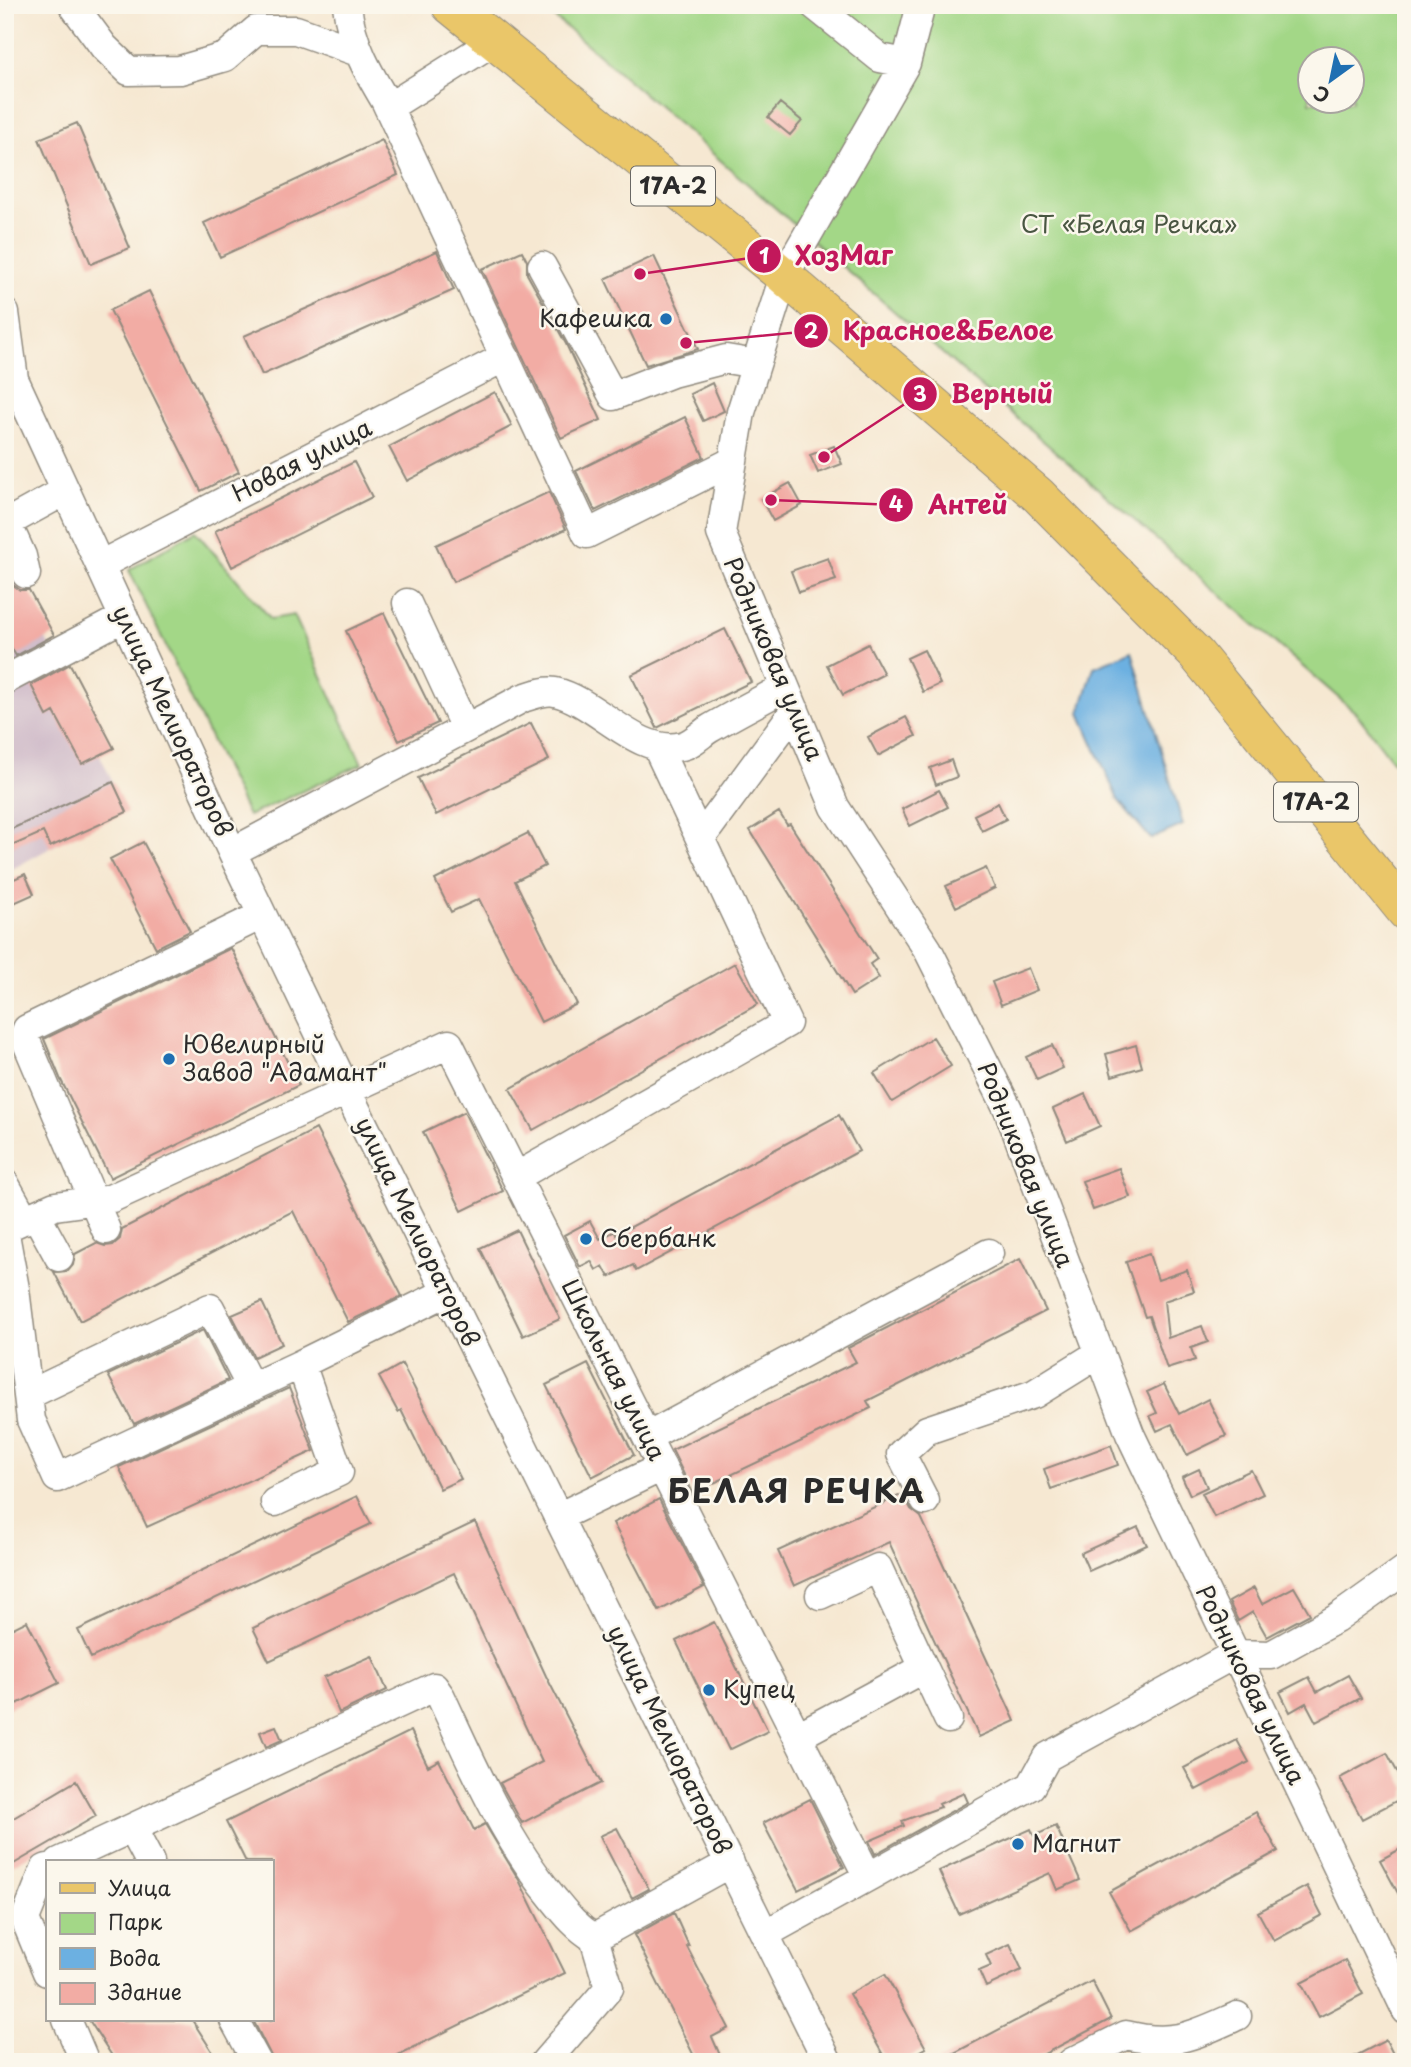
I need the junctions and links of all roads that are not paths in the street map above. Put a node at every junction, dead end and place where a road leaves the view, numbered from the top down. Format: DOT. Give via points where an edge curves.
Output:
graph roads {
  1 [pos="73,5"];
  2 [pos="347,5"];
  3 [pos="450,5"];
  4 [pos="814,5"];
  5 [pos="921,5"];
  6 [pos="494,41"];
  7 [pos="358,52"];
  8 [pos="906,63"];
  9 [pos="386,101"];
  10 [pos="542,266"];
  11 [pos="784,276"];
  12 [pos="5,313"];
  13 [pos="505,357"];
  14 [pos="757,363"];
  15 [pos="733,461"];
  16 [pos="65,491"];
  17 [pos="100,565"];
  18 [pos="26,575"];
  19 [pos="407,603"];
  20 [pos="124,617"];
  21 [pos="5,680"];
  22 [pos="790,699"];
  23 [pos="466,728"];
  24 [pos="657,747"];
  25 [pos="701,838"];
  26 [pos="232,852"];
  27 [pos="1406,912"];
  28 [pos="262,915"];
  29 [pos="346,1089"];
  30 [pos="516,1177"];
  31 [pos="5,1184"];
  32 [pos="92,1201"];
  33 [pos="18,1224"];
  34 [pos="106,1230"];
  35 [pos="989,1253"];
  36 [pos="59,1257"];
  37 [pos="447,1292"];
  38 [pos="1100,1353"];
  39 [pos="301,1364"];
  40 [pos="251,1387"];
  41 [pos="28,1395"];
  42 [pos="647,1437"];
  43 [pos="662,1467"];
  44 [pos="925,1501"];
  45 [pos="275,1502"];
  46 [pos="558,1517"];
  47 [pos="1406,1569"];
  48 [pos="820,1595"];
  49 [pos="1235,1654"];
  50 [pos="924,1668"];
  51 [pos="948,1719"];
  52 [pos="798,1736"];
  53 [pos="132,1828"];
  54 [pos="63,1860"];
  55 [pos="149,1860"];
  56 [pos="730,1863"];
  57 [pos="46,1868"];
  58 [pos="869,1877"];
  59 [pos="765,1934"];
  60 [pos="594,1938"];
  61 [pos="46,1970"];
  62 [pos="1406,2010"];
  63 [pos="1237,2016"];
  64 [pos="68,2022"];
  65 [pos="234,2022"];
  66 [pos="85,2062"];
  67 [pos="257,2062"];
  68 [pos="545,2062"];
  69 [pos="828,2062"];
  70 [pos="1072,2062"];
  1 -- 7 [label="street" via="128,71 180,69 225,57 256,30 296,30"];
  2 -- 7 [label="street"];
  3 -- 6 [label="main road, 17А-2"];
  4 -- 8 [label="street" via="880,58"];
  5 -- 8 [label="street, Родниковая улица"];
  6 -- 9 [label="street"];
  6 -- 11 [label="main road, 17А-2"];
  7 -- 9 [label="street"];
  8 -- 11 [label="street, Родниковая улица"];
  9 -- 13 [label="street"];
  10 -- 14 [label="street" via="613,396 726,359"];
  11 -- 14 [label="street, Родниковая улица"];
  11 -- 27 [label="main road, 17А-2" via="1038,495 1196,654"];
  12 -- 16 [label="street, улица Мелиораторов" via="14,379"];
  13 -- 15 [label="street" via="587,534"];
  13 -- 17 [label="street, Новая улица"];
  14 -- 15 [label="street, Родниковая улица" via="741,412"];
  15 -- 22 [label="street, Родниковая улица" via="721,533"];
  16 -- 17 [label="street, улица Мелиораторов"];
  16 -- 18 [label="street" via="7,523"];
  17 -- 20 [label="street, улица Мелиораторов"];
  19 -- 23 [label="street"];
  20 -- 21 [label="street"];
  20 -- 26 [label="street, улица Мелиораторов"];
  22 -- 24 [label="street" via="709,729 684,746"];
  22 -- 25 [label="street"];
  22 -- 38 [label="street, Родниковая улица" via="835,807 928,950 1008,1109"];
  23 -- 24 [label="street" via="523,698 555,692"];
  23 -- 26 [label="street"];
  24 -- 25 [label="street"];
  25 -- 30 [label="street" via="787,1023"];
  26 -- 28 [label="street, улица Мелиораторов"];
  28 -- 29 [label="street, улица Мелиораторов"];
  28 -- 32 [label="street" via="27,1029 24,1036"];
  29 -- 30 [label="street, Школьная улица" via="449,1044"];
  29 -- 32 [label="street" via="113,1198"];
  29 -- 37 [label="street, улица Мелиораторов"];
  30 -- 42 [label="street, Школьная улица"];
  31 -- 33 [label="street"];
  32 -- 33 [label="street" via="55,1206"];
  32 -- 34 [label="street"];
  33 -- 36 [label="street"];
  33 -- 41 [label="street" via="15,1289"];
  35 -- 42 [label="street"];
  37 -- 39 [label="street"];
  37 -- 46 [label="street, улица Мелиораторов"];
  38 -- 44 [label="street" via="1034,1394 927,1430 901,1454"];
  38 -- 49 [label="street, Родниковая улица" via="1130,1434"];
  39 -- 40 [label="street"];
  39 -- 45 [label="street" via="338,1472"];
  40 -- 41 [label="street" via="210,1308"];
  40 -- 41 [label="street" via="57,1478 30,1420"];
  42 -- 43 [label="street, Школьная улица"];
  43 -- 46 [label="street"];
  43 -- 52 [label="street, Школьная улица"];
  46 -- 56 [label="street, улица Мелиораторов"];
  47 -- 49 [label="street" via="1336,1619 1271,1655"];
  48 -- 50 [label="street" via="878,1568"];
  49 -- 58 [label="street" via="1047,1757 1031,1786"];
  49 -- 62 [label="street, Родниковая улица"];
  50 -- 51 [label="street"];
  50 -- 52 [label="street"];
  52 -- 58 [label="street, Школьная улица"];
  53 -- 54 [label="street"];
  53 -- 55 [label="street"];
  53 -- 60 [label="street" via="434,1687 531,1871 578,1928"];
  56 -- 59 [label="street, улица Мелиораторов"];
  56 -- 60 [label="street"];
  57 -- 61 [label="street" via="25,1919"];
  58 -- 59 [label="street"];
  59 -- 69 [label="street, улица Мелиораторов"];
  60 -- 68 [label="street" via="609,1988"];
  63 -- 70 [label="street" via="1175,2040 1126,2035"];
  64 -- 66 [label="street"];
  65 -- 67 [label="street"];
}
